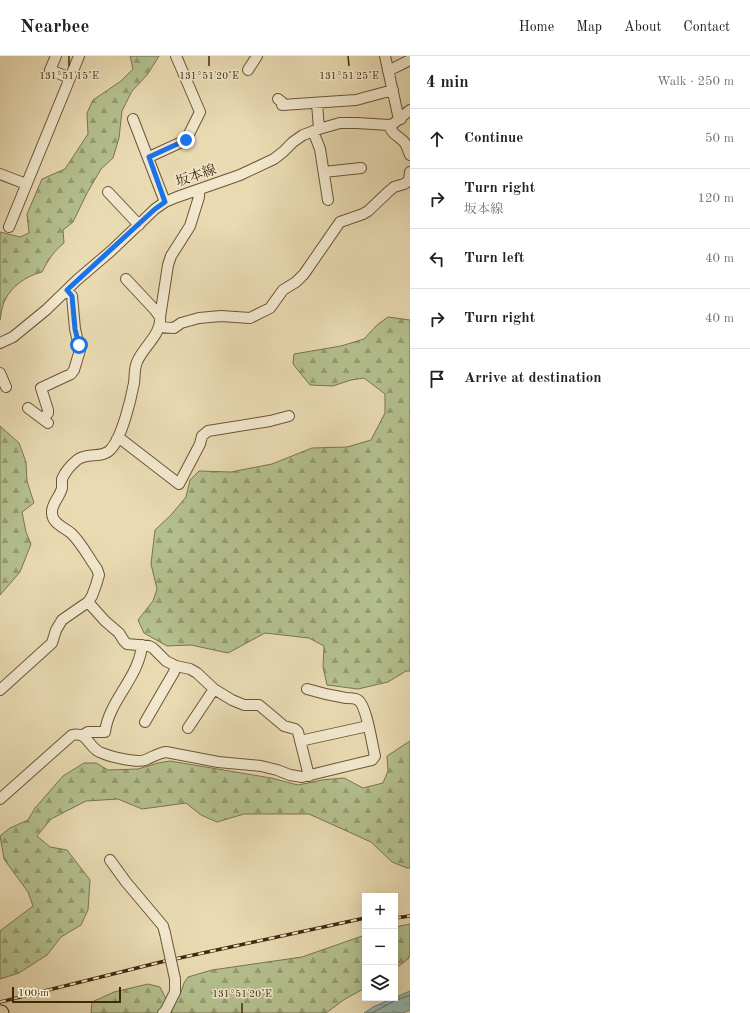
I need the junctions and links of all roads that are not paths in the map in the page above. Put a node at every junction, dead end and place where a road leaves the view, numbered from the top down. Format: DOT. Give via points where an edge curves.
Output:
graph roads {
  1 [pos="56,56"];
  2 [pos="79,56"];
  3 [pos="176,56"];
  4 [pos="257,56"];
  5 [pos="386,56"];
  6 [pos="410,60"];
  7 [pos="248,70"];
  8 [pos="388,71"];
  9 [pos="70,78"];
  10 [pos="393,90"];
  11 [pos="278,99"];
  12 [pos="317,103"];
  13 [pos="410,110"];
  14 [pos="133,119"];
  15 [pos="400,119"];
  16 [pos="389,125"];
  17 [pos="316,130"];
  18 [pos="410,155"];
  19 [pos="149,157"];
  20 [pos="361,168"];
  21 [pos="324,172"];
  22 [pos="410,172"];
  23 [pos="0,174"];
  24 [pos="26,184"];
  25 [pos="199,190"];
  26 [pos="108,192"];
  27 [pos="328,200"];
  28 [pos="165,202"];
  29 [pos="139,225"];
  30 [pos="9,227"];
  31 [pos="126,279"];
  32 [pos="67,290"];
  33 [pos="160,322"];
  34 [pos="0,343"];
  35 [pos="0,373"];
  36 [pos="6,387"];
  37 [pos="28,408"];
  38 [pos="289,416"];
  39 [pos="117,438"];
  40 [pos="88,602"];
  41 [pos="142,645"];
  42 [pos="176,666"];
  43 [pos="214,689"];
  44 [pos="307,689"];
  45 [pos="0,690"];
  46 [pos="145,722"];
  47 [pos="368,726"];
  48 [pos="188,728"];
  49 [pos="83,735"];
  50 [pos="300,741"];
  51 [pos="308,776"];
  52 [pos="0,799"];
  53 [pos="110,860"];
  54 [pos="163,1013"];
  1 -- 9 [label="street" via="50,70"];
  2 -- 9 [label="street"];
  3 -- 19 [label="street" via="200,112 186,140"];
  4 -- 7 [label="street"];
  5 -- 8 [label="street"];
  6 -- 8 [label="street"];
  8 -- 10 [label="street"];
  9 -- 24 [label="street"];
  10 -- 12 [label="street" via="356,100"];
  10 -- 15 [label="street"];
  11 -- 12 [label="street" via="282,105"];
  12 -- 17 [label="street"];
  13 -- 15 [label="street"];
  14 -- 19 [label="street"];
  15 -- 16 [label="street"];
  16 -- 17 [label="street, 坂本線" via="357,122"];
  16 -- 18 [label="street" via="395,135 406,144"];
  17 -- 21 [label="street"];
  17 -- 25 [label="street, 坂本線" via="293,142 274,159"];
  19 -- 28 [label="street"];
  20 -- 21 [label="street"];
  21 -- 27 [label="street"];
  22 -- 33 [label="street" via="407,182 394,187 368,211 340,222 304,274 283,290 270,308 250,318 199,318 181,323 174,328"];
  23 -- 24 [label="street"];
  24 -- 30 [label="street"];
  25 -- 28 [label="street, 坂本線"];
  25 -- 33 [label="street" via="190,226 168,265"];
  26 -- 29 [label="street"];
  28 -- 29 [label="street, 坂本線"];
  29 -- 32 [label="street, 坂本線"];
  31 -- 33 [label="street" via="155,310"];
  32 -- 34 [label="street, 坂本線" via="13,337"];
  32 -- 37 [label="street" via="72,296 80,350 74,370 71,374 41,388 48,410 46,421"];
  33 -- 39 [label="street" via="137,361 133,385"];
  35 -- 36 [label="street"];
  38 -- 39 [label="street" via="208,430 202,436 179,484"];
  39 -- 40 [label="street" via="107,453 84,456 77,460 66,472 62,488 52,507 51,515 55,521 71,533 97,569 99,575"];
  40 -- 41 [label="street" via="119,633 124,642"];
  40 -- 45 [label="street" via="62,620 52,643"];
  41 -- 42 [label="street" via="154,648 166,661"];
  41 -- 49 [label="street" via="134,673 106,721 105,732 88,732"];
  42 -- 43 [label="street" via="197,673"];
  42 -- 46 [label="street"];
  43 -- 48 [label="street"];
  43 -- 50 [label="street" via="244,705 259,705 284,726 295,729"];
  44 -- 47 [label="street" via="334,697 358,700 364,710"];
  47 -- 50 [label="street"];
  47 -- 51 [label="street" via="375,756 372,760"];
  49 -- 51 [label="street" via="94,749 101,753 139,761 166,752 218,762 261,766 290,775"];
  49 -- 52 [label="street" via="72,735"];
  50 -- 51 [label="street"];
  53 -- 54 [label="street, bridge" via="163,926 175,979 175,992"];
}
